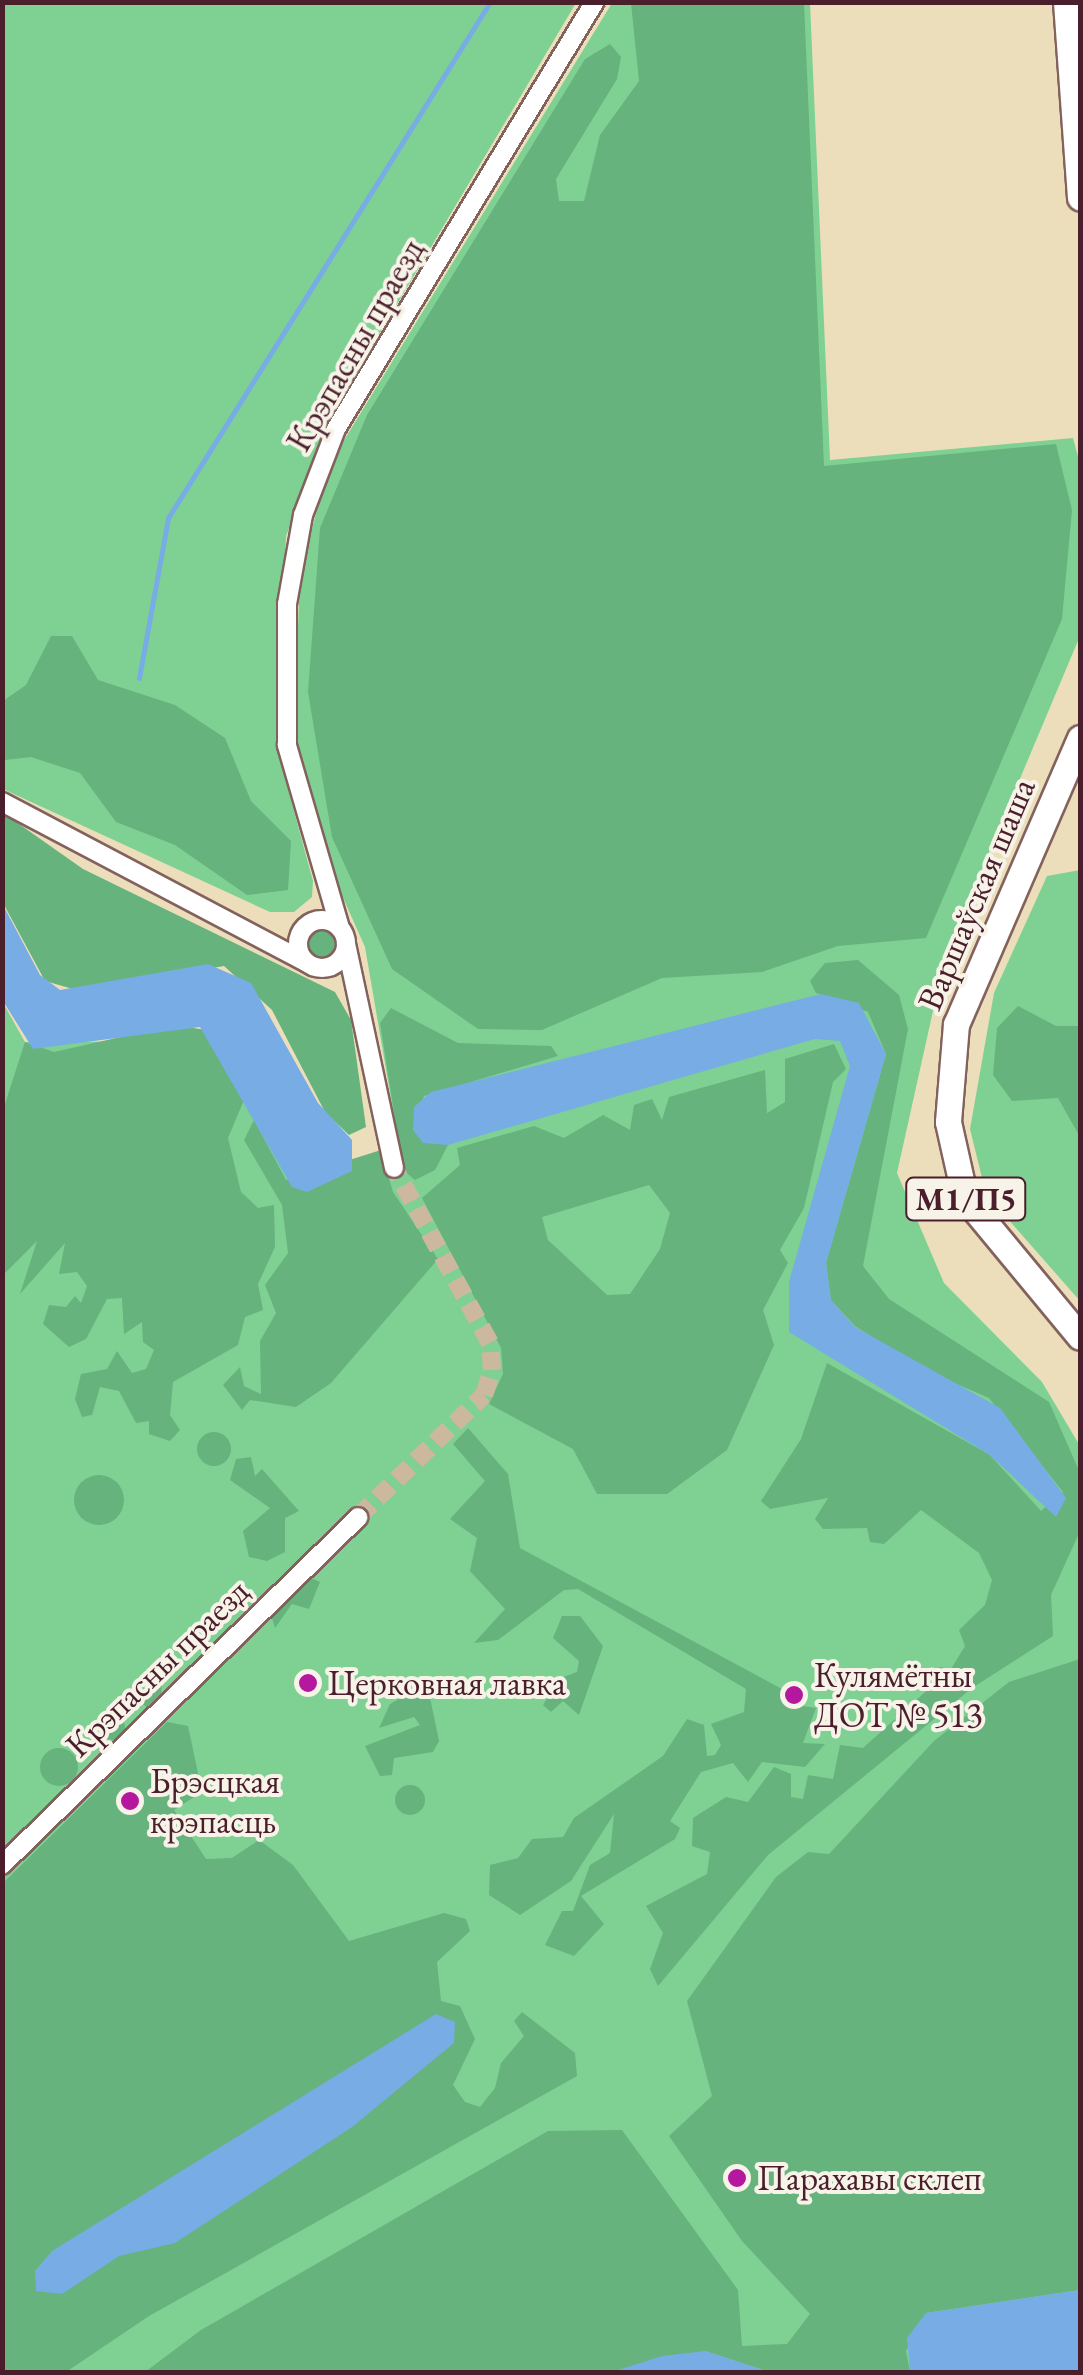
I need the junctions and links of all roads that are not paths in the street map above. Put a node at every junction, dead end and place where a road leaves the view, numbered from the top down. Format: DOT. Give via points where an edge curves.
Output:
graph roads {
  1 [pos="596,2"];
  2 [pos="1066,2"];
  3 [pos="1080,197"];
  4 [pos="1080,738"];
  5 [pos="2,802"];
  6 [pos="320,876"];
  7 [pos="305,926"];
  8 [pos="247,932"];
  9 [pos="343,936"];
  10 [pos="311,965"];
  11 [pos="356,984"];
  12 [pos="394,1168"];
  13 [pos="1080,1336"];
  14 [pos="358,1517"];
  15 [pos="2,1866"];
  1 -- 6 [label="street, Крэпасны праезд" via="336,429 312,488 292,572 284,692 296,793"];
  2 -- 3 [label="highway"];
  4 -- 13 [label="highway, Варшаўская шаша / М1/П5" via="956,1024 948,1122 965,1198"];
  5 -- 8 [label="street"];
  6 -- 7 [label="street"];
  6 -- 9 [label="street, Крэпасны праезд"];
  7 -- 8 [label="street" via="284,936"];
  7 -- 9 [label="street" via="319,920"];
  7 -- 10 [label="street" via="298,941"];
  8 -- 10 [label="street"];
  9 -- 10 [label="street" via="336,963"];
  9 -- 11 [label="street, Крэпасны праезд"];
  10 -- 11 [label="street"];
  11 -- 12 [label="street, Крэпасны праезд"];
  14 -- 15 [label="street, Крэпасны праезд"];
}
